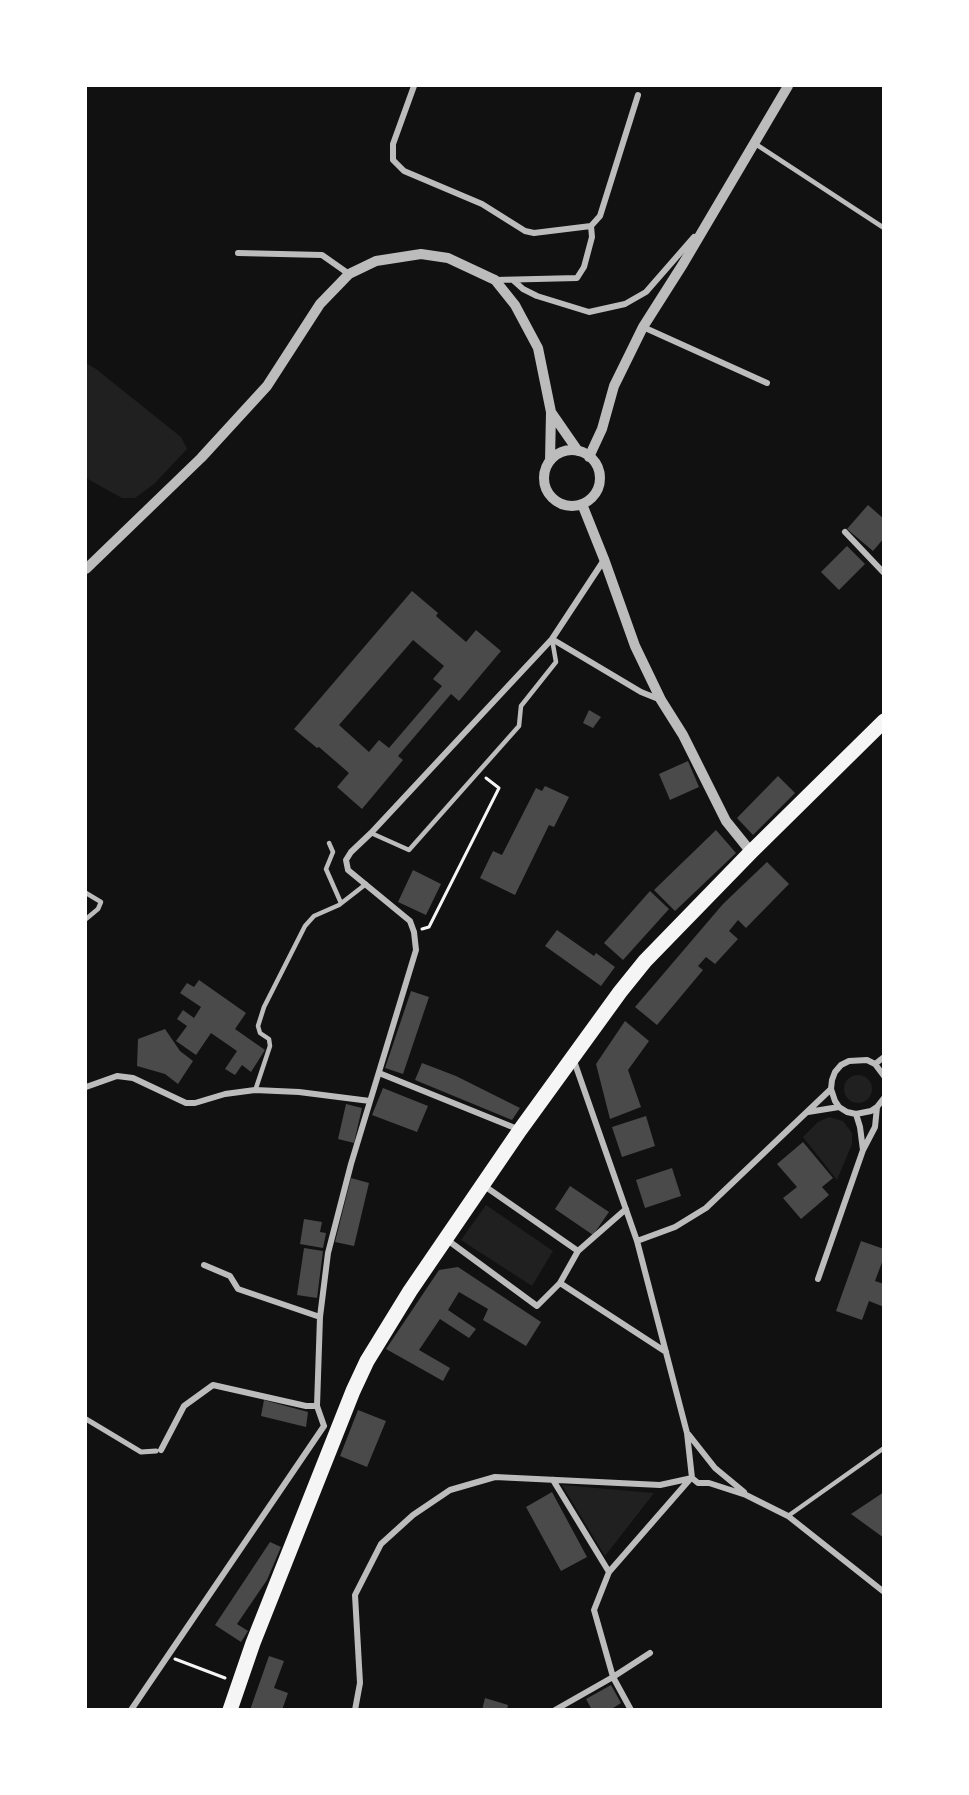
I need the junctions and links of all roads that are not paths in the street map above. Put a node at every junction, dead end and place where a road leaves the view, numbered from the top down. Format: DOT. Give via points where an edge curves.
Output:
graph roads {
  1 [pos="414,86"];
  2 [pos="788,86"];
  3 [pos="638,95"];
  4 [pos="753,143"];
  5 [pos="591,226"];
  6 [pos="703,228"];
  7 [pos="884,228"];
  8 [pos="238,253"];
  9 [pos="350,274"];
  10 [pos="495,280"];
  11 [pos="513,280"];
  12 [pos="643,327"];
  13 [pos="767,383"];
  14 [pos="551,412"];
  15 [pos="578,451"];
  16 [pos="589,457"];
  17 [pos="550,461"];
  18 [pos="582,504"];
  19 [pos="845,532"];
  20 [pos="604,560"];
  21 [pos="86,569"];
  22 [pos="884,573"];
  23 [pos="552,639"];
  24 [pos="661,700"];
  25 [pos="884,721"];
  26 [pos="371,833"];
  27 [pos="330,843"];
  28 [pos="749,854"];
  29 [pos="366,884"];
  30 [pos="86,893"];
  31 [pos="341,903"];
  32 [pos="86,919"];
  33 [pos="573,1057"];
  34 [pos="884,1058"];
  35 [pos="875,1064"];
  36 [pos="379,1073"];
  37 [pos="884,1076"];
  38 [pos="86,1087"];
  39 [pos="256,1089"];
  40 [pos="831,1089"];
  41 [pos="370,1101"];
  42 [pos="881,1103"];
  43 [pos="839,1107"];
  44 [pos="808,1112"];
  45 [pos="856,1114"];
  46 [pos="520,1130"];
  47 [pos="863,1150"];
  48 [pos="483,1185"];
  49 [pos="626,1209"];
  50 [pos="446,1239"];
  51 [pos="637,1241"];
  52 [pos="578,1251"];
  53 [pos="204,1265"];
  54 [pos="818,1280"];
  55 [pos="560,1283"];
  56 [pos="320,1317"];
  57 [pos="666,1352"];
  58 [pos="317,1406"];
  59 [pos="86,1419"];
  60 [pos="331,1428"];
  61 [pos="687,1433"];
  62 [pos="884,1448"];
  63 [pos="158,1451"];
  64 [pos="708,1460"];
  65 [pos="691,1466"];
  66 [pos="716,1468"];
  67 [pos="692,1478"];
  68 [pos="553,1480"];
  69 [pos="709,1483"];
  70 [pos="746,1495"];
  71 [pos="788,1516"];
  72 [pos="609,1572"];
  73 [pos="884,1592"];
  74 [pos="650,1653"];
  75 [pos="613,1677"];
  76 [pos="132,1710"];
  77 [pos="230,1710"];
  78 [pos="355,1710"];
  79 [pos="555,1710"];
  80 [pos="631,1710"];
  1 -- 5 [label="street" via="393,144 393,160 404,171 482,204 525,231"];
  2 -- 4 [label="street"];
  3 -- 5 [label="street" via="600,216"];
  4 -- 6 [label="street"];
  4 -- 7 [label="lane"];
  5 -- 11 [label="street" via="584,267 577,278"];
  6 -- 11 [label="street" via="646,292 625,303 589,312 537,296"];
  6 -- 12 [label="street"];
  8 -- 9 [label="street" via="322,255"];
  9 -- 10 [label="street" via="376,261 422,254 448,258"];
  9 -- 21 [label="street" via="320,304 267,386 201,458"];
  10 -- 11 [label="street"];
  10 -- 14 [label="street" via="538,348"];
  12 -- 13 [label="street"];
  12 -- 16 [label="street" via="614,386"];
  14 -- 15 [label="street"];
  14 -- 17 [label="street"];
  15 -- 16 [label="street"];
  15 -- 17 [label="street" via="563,452"];
  16 -- 18 [label="street" via="599,478 594,494"];
  17 -- 18 [label="street" via="544,478 549,495 564,505"];
  18 -- 20 [label="street"];
  19 -- 22 [label="street"];
  20 -- 23 [label="street"];
  20 -- 24 [label="street" via="635,646"];
  23 -- 24 [label="street" via="640,692"];
  23 -- 26 [label="street"];
  23 -- 26 [label="lane" via="556,662 521,706 519,726 409,850"];
  24 -- 28 [label="street" via="726,820"];
  25 -- 28 [label="main road"];
  26 -- 29 [label="street" via="346,860 348,870"];
  27 -- 31 [label="lane" via="333,852 326,869"];
  28 -- 33 [label="main road" via="645,961"];
  29 -- 31 [label="lane"];
  29 -- 36 [label="street" via="410,921 416,950"];
  30 -- 32 [label="lane" via="101,902"];
  31 -- 39 [label="lane" via="314,916 305,926 264,1007 258,1026 270,1046"];
  33 -- 46 [label="main road"];
  33 -- 49 [label="street"];
  34 -- 35 [label="street"];
  35 -- 37 [label="street"];
  35 -- 40 [label="street" via="858,1059 841,1065 831,1080"];
  36 -- 41 [label="street"];
  36 -- 46 [label="street"];
  38 -- 39 [label="street" via="117,1076 133,1078 186,1103"];
  39 -- 41 [label="street"];
  40 -- 43 [label="street"];
  40 -- 44 [label="street"];
  41 -- 56 [label="street" via="328,1253"];
  42 -- 45 [label="street" via="871,1111"];
  42 -- 47 [label="street"];
  43 -- 44 [label="street"];
  43 -- 45 [label="street"];
  44 -- 51 [label="street" via="706,1208 675,1227"];
  45 -- 47 [label="street"];
  46 -- 48 [label="main road"];
  47 -- 54 [label="street"];
  48 -- 50 [label="main road"];
  48 -- 52 [label="street"];
  49 -- 51 [label="street"];
  49 -- 52 [label="street"];
  50 -- 55 [label="street" via="537,1306"];
  50 -- 60 [label="main road" via="367,1361"];
  51 -- 57 [label="street"];
  52 -- 55 [label="street"];
  53 -- 56 [label="street" via="230,1276 238,1289"];
  55 -- 57 [label="street"];
  56 -- 58 [label="street"];
  57 -- 61 [label="street"];
  58 -- 60 [label="street"];
  58 -- 63 [label="street" via="213,1384 184,1406"];
  59 -- 63 [label="street" via="141,1452"];
  60 -- 76 [label="street"];
  60 -- 77 [label="main road"];
  61 -- 64 [label="street"];
  61 -- 65 [label="street"];
  62 -- 71 [label="lane"];
  64 -- 65 [label="street" via="696,1461"];
  64 -- 66 [label="street"];
  65 -- 67 [label="street"];
  66 -- 69 [label="street"];
  66 -- 70 [label="street"];
  67 -- 68 [label="street" via="660,1485"];
  67 -- 69 [label="street" via="698,1484"];
  67 -- 72 [label="street"];
  68 -- 72 [label="street"];
  68 -- 78 [label="street" via="495,1477 450,1490 413,1515 381,1544 355,1595 360,1683"];
  69 -- 70 [label="street"];
  70 -- 71 [label="street"];
  71 -- 73 [label="street"];
  72 -- 75 [label="street" via="594,1610"];
  74 -- 75 [label="street"];
  75 -- 79 [label="street"];
  75 -- 80 [label="street"];
}
